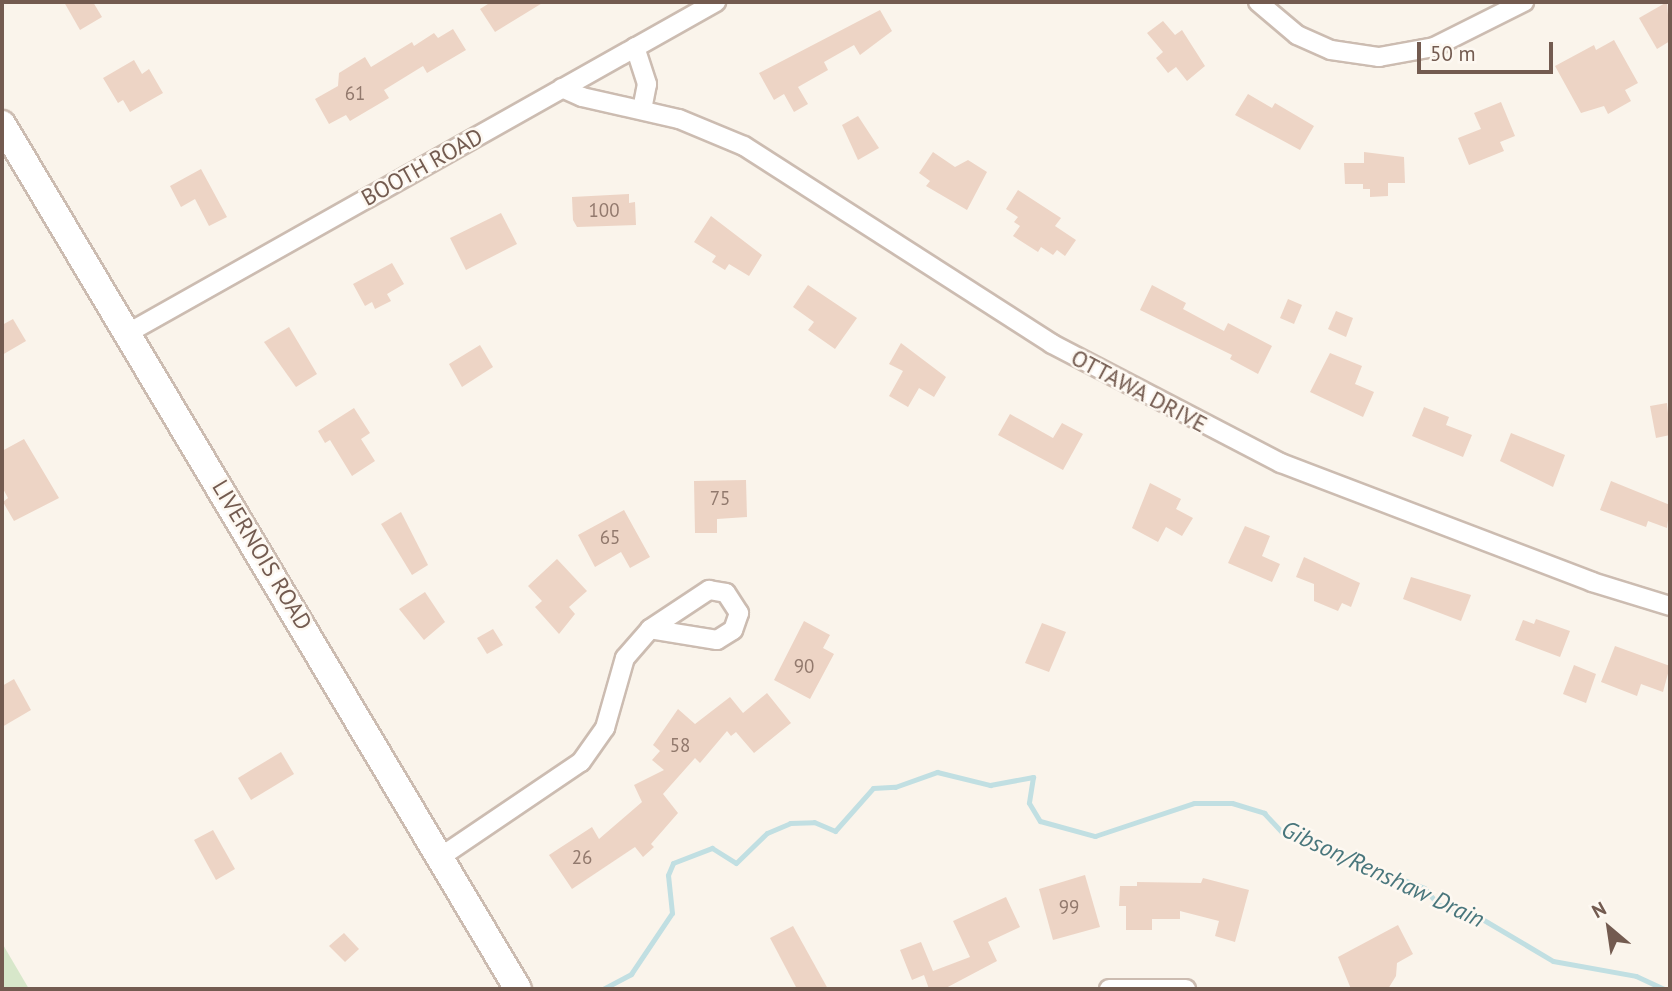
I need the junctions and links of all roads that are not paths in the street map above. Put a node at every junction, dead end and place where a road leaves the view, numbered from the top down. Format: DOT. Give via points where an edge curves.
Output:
graph roads {
  1 [pos="716,2"];
  2 [pos="1258,2"];
  3 [pos="1524,2"];
  4 [pos="635,47"];
  5 [pos="562,88"];
  6 [pos="642,108"];
  7 [pos="2,124"];
  8 [pos="128,333"];
  9 [pos="1670,606"];
  10 [pos="650,629"];
  11 [pos="439,858"];
  12 [pos="518,989"];
  13 [pos="1109,989"];
  14 [pos="1186,989"];
  1 -- 4 [label="street, BOOTH ROAD"];
  2 -- 3 [label="street" via="1297,35 1331,50 1379,57 1434,47"];
  4 -- 5 [label="street, BOOTH ROAD"];
  4 -- 6 [label="street" via="647,84"];
  5 -- 6 [label="street, OTTAWA DRIVE" via="582,97"];
  5 -- 8 [label="street, BOOTH ROAD"];
  6 -- 9 [label="street, OTTAWA DRIVE" via="706,128 762,155 1052,344 1280,463 1553,568"];
  7 -- 8 [label="street, LIVERNOIS ROAD"];
  8 -- 11 [label="street, LIVERNOIS ROAD"];
  10 -- 11 [label="street" via="625,658 605,727 590,752"];
  11 -- 12 [label="street, LIVERNOIS ROAD"];
  13 -- 14 [label="street"];
}
